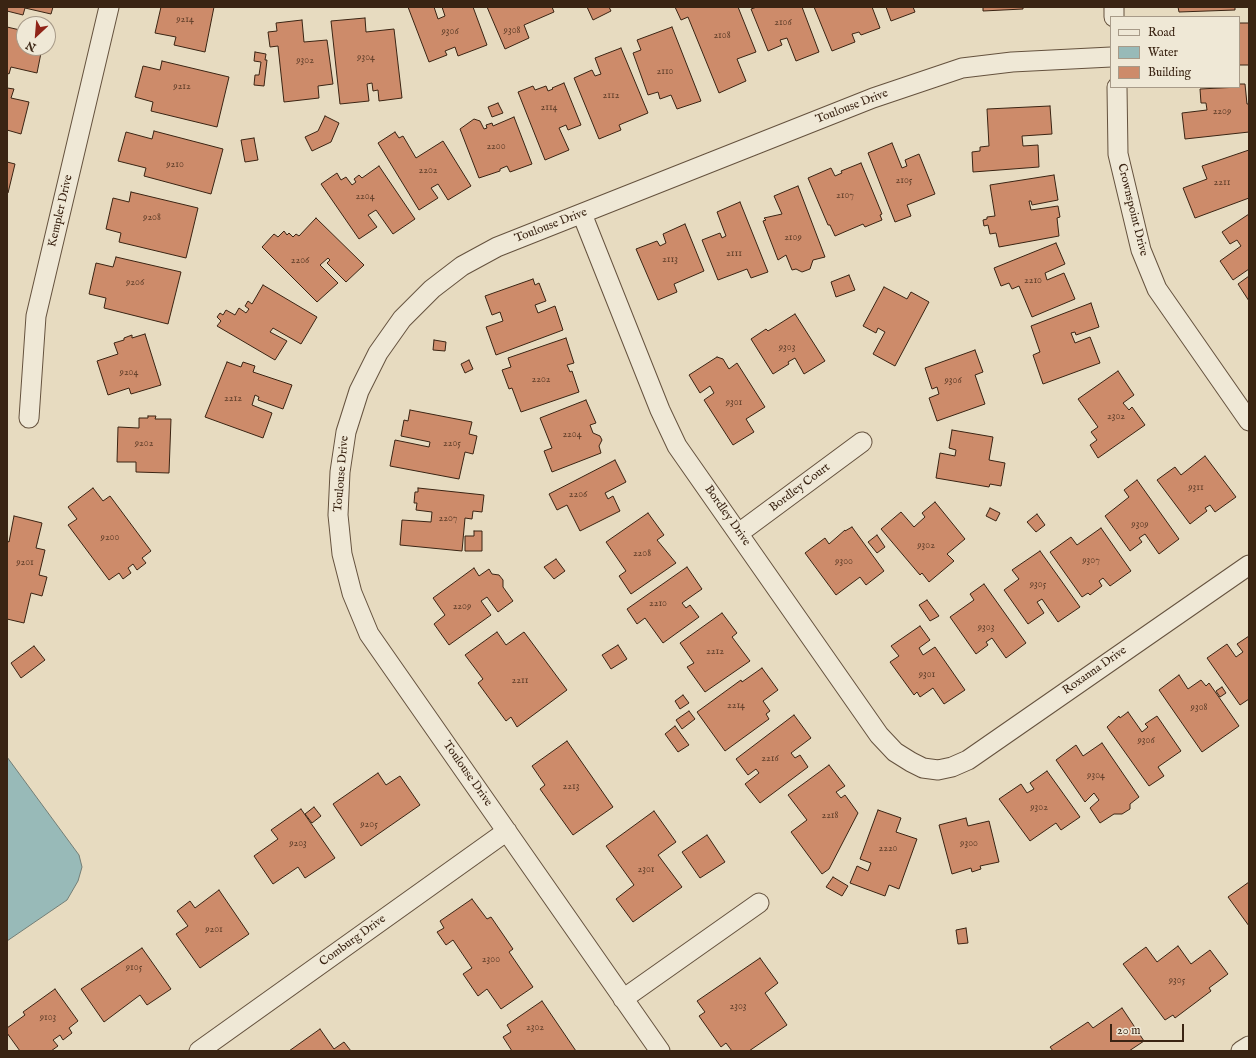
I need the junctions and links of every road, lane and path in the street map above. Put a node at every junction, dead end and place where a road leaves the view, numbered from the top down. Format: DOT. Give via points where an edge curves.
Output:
graph roads {
  1 [pos="109,7"];
  2 [pos="1110,57"];
  3 [pos="1116,88"];
  4 [pos="582,214"];
  5 [pos="29,418"];
  6 [pos="1249,421"];
  7 [pos="862,442"];
  8 [pos="739,533"];
  9 [pos="1249,565"];
  10 [pos="938,770"];
  11 [pos="507,831"];
  12 [pos="759,903"];
  13 [pos="624,999"];
  14 [pos="1249,1046"];
  15 [pos="199,1051"];
  16 [pos="660,1051"];
  17 [pos="1241,1051"];
  1 -- 5 [label="street, Kempler Drive" via="36,316"];
  2 -- 4 [label="street, Toulouse Drive" via="1012,62 962,68 873,98"];
  3 -- 6 [label="street, Crownspoint Drive" via="1118,154 1141,250 1157,289"];
  4 -- 8 [label="street, Bordley Drive" via="660,410 677,446"];
  4 -- 11 [label="street, Toulouse Drive" via="497,246 462,266 432,289 402,319 378,353 359,391 346,432 340,472 338,515 342,554 352,593 369,634"];
  7 -- 8 [label="street, Bordley Court"];
  8 -- 10 [label="street, Bordley Drive" via="879,735 895,752 911,762 923,768"];
  9 -- 10 [label="street, Roxanna Drive" via="968,760 952,768"];
  11 -- 13 [label="street, Toulouse Drive"];
  11 -- 15 [label="street, Comburg Drive"];
  12 -- 13 [label="street"];
  13 -- 16 [label="street, Toulouse Drive"];
  14 -- 17 [label="street"];
}
